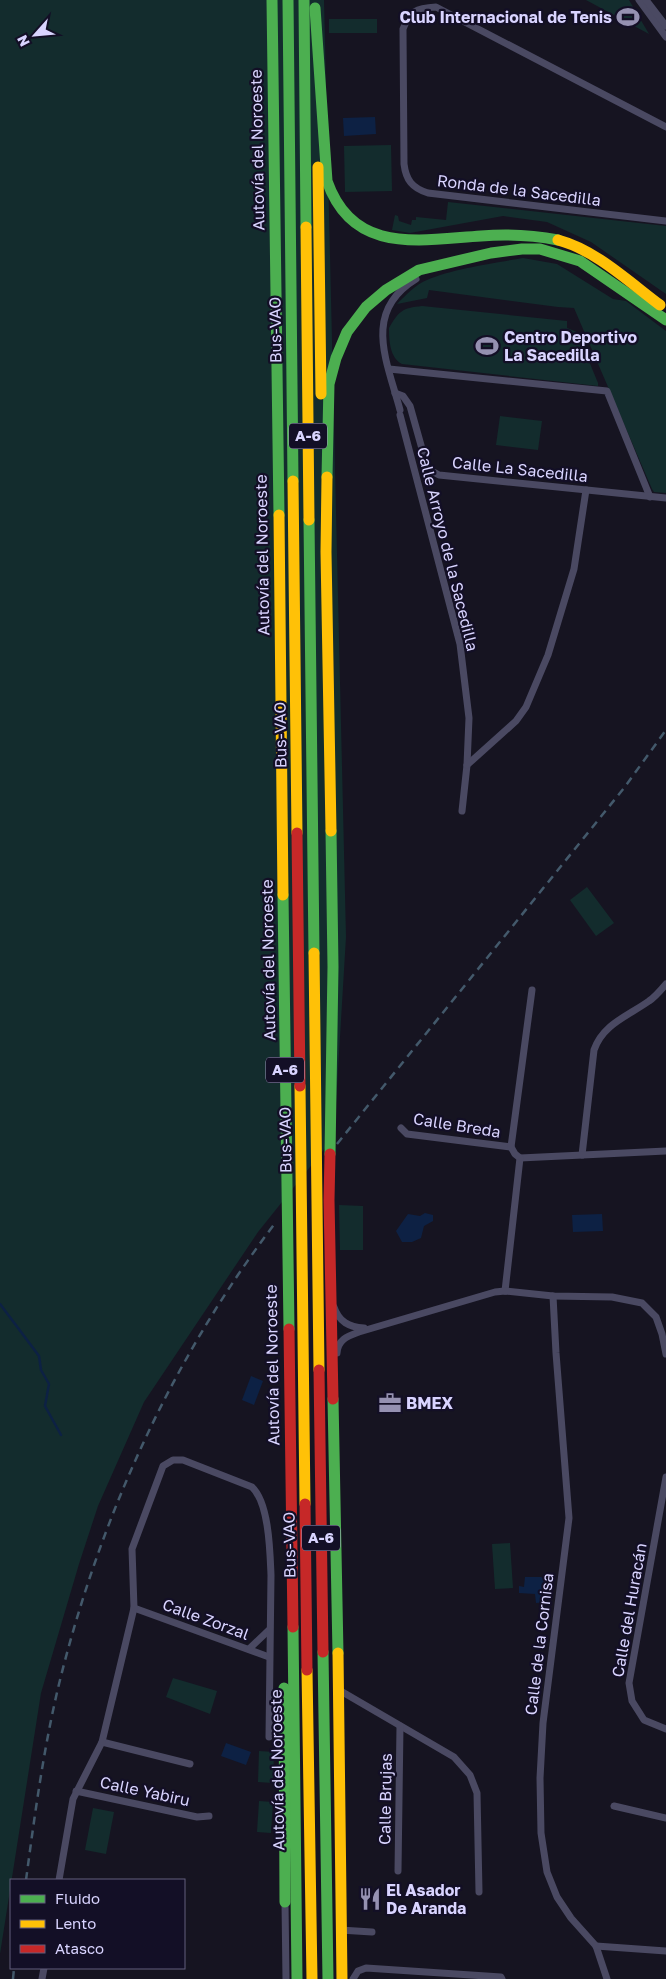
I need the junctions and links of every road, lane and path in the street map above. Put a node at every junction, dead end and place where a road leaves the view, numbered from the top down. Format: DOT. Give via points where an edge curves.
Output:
graph roads {
  1 [pos="272,0"];
  2 [pos="288,0"];
  3 [pos="304,0"];
  4 [pos="639,0"];
  5 [pos="646,0"];
  6 [pos="315,4"];
  7 [pos="666,26"];
  8 [pos="666,36"];
  9 [pos="666,127"];
  10 [pos="666,221"];
  11 [pos="450,262"];
  12 [pos="666,310"];
  13 [pos="666,320"];
  14 [pos="389,369"];
  15 [pos="395,393"];
  16 [pos="586,490"];
  17 [pos="650,496"];
  18 [pos="666,498"];
  19 [pos="326,552"];
  20 [pos="327,673"];
  21 [pos="467,765"];
  22 [pos="462,811"];
  23 [pos="666,984"];
  24 [pos="532,990"];
  25 [pos="316,1097"];
  26 [pos="401,1128"];
  27 [pos="511,1147"];
  28 [pos="666,1151"];
  29 [pos="582,1155"];
  30 [pos="520,1158"];
  31 [pos="331,1275"];
  32 [pos="505,1290"];
  33 [pos="553,1296"];
  34 [pos="369,1328"];
  35 [pos="666,1354"];
  36 [pos="335,1450"];
  37 [pos="666,1477"];
  38 [pos="291,1578"];
  39 [pos="134,1608"];
  40 [pos="269,1630"];
  41 [pos="249,1649"];
  42 [pos="269,1656"];
  43 [pos="339,1690"];
  44 [pos="358,1702"];
  45 [pos="339,1711"];
  46 [pos="400,1726"];
  47 [pos="666,1729"];
  48 [pos="269,1738"];
  49 [pos="102,1742"];
  50 [pos="190,1764"];
  51 [pos="76,1791"];
  52 [pos="614,1806"];
  53 [pos="209,1816"];
  54 [pos="666,1818"];
  55 [pos="398,1871"];
  56 [pos="59,1879"];
  57 [pos="478,1892"];
  58 [pos="285,1902"];
  59 [pos="340,1930"];
  60 [pos="372,1932"];
  61 [pos="596,1946"];
  62 [pos="666,1951"];
  63 [pos="286,1979"];
  64 [pos="297,1979"];
  65 [pos="312,1979"];
  66 [pos="328,1979"];
  67 [pos="342,1979"];
  68 [pos="354,1979"];
  69 [pos="502,1979"];
  70 [pos="607,1979"];
  1 -- 38 [label="highway, Autovía del Noroeste / A-6"];
  2 -- 65 [label="highway, Bus-VAO"];
  3 -- 25 [label="highway, A-6"];
  4 -- 8 [label="street"];
  5 -- 7 [label="street"];
  6 -- 12 [label="highway" via="327,181 334,200 353,222 376,236 405,240 537,236 562,242 585,251"];
  6 -- 19 [label="highway"];
  9 -- 10 [label="street, Ronda de la Sacedilla" via="436,7 422,8 409,15 403,29 404,164 410,184 417,190"];
  11 -- 13 [label="highway" via="522,248 569,256 606,277"];
  11 -- 14 [label="street, Calle Arroyo de la Sacedilla" via="407,285 387,310 382,346"];
  11 -- 19 [label="highway" via="419,270 386,290 360,314 342,343 327,394"];
  14 -- 15 [label="street, Calle Arroyo de la Sacedilla"];
  14 -- 17 [label="street" via="608,391"];
  15 -- 16 [label="street, Calle La Sacedilla" via="403,396 410,406 426,463 439,475"];
  15 -- 21 [label="street, Calle Arroyo de la Sacedilla" via="460,644 469,718"];
  16 -- 17 [label="street, Calle La Sacedilla"];
  16 -- 21 [label="street" via="574,569 548,655 526,707"];
  17 -- 18 [label="street, Calle La Sacedilla"];
  19 -- 20 [label="highway"];
  20 -- 25 [label="highway" via="324,1057 323,1085"];
  20 -- 31 [label="highway" via="333,966 329,1161"];
  21 -- 22 [label="street, Calle Arroyo de la Sacedilla"];
  23 -- 29 [label="street" via="650,1000 615,1022 597,1041"];
  24 -- 27 [label="street"];
  25 -- 66 [label="highway, A-6"];
  26 -- 27 [label="street, Calle Breda" via="407,1134"];
  27 -- 30 [label="street"];
  28 -- 29 [label="street"];
  29 -- 30 [label="street"];
  30 -- 32 [label="street"];
  31 -- 34 [label="street" via="338,1316 349,1325"];
  31 -- 36 [label="highway"];
  32 -- 33 [label="street"];
  32 -- 34 [label="street"];
  33 -- 35 [label="street" via="612,1297 642,1303 656,1316"];
  33 -- 61 [label="street, Calle de la Cornisa" via="569,1518 543,1723 541,1833 547,1872 557,1897"];
  34 -- 36 [label="street" via="345,1338 337,1349"];
  36 -- 43 [label="highway"];
  37 -- 47 [label="street, Calle del Huracán" via="629,1683 632,1701 644,1720"];
  38 -- 58 [label="highway" via="284,1588"];
  38 -- 64 [label="highway, Autovía del Noroeste / A-6"];
  39 -- 40 [label="street" via="132,1548 165,1463 183,1460 252,1487 257,1493 270,1550"];
  39 -- 41 [label="street, Calle Zorzal"];
  39 -- 49 [label="street"];
  40 -- 41 [label="street"];
  40 -- 42 [label="street"];
  41 -- 42 [label="street, Calle Zorzal"];
  42 -- 48 [label="street"];
  43 -- 44 [label="street"];
  43 -- 45 [label="highway"];
  44 -- 45 [label="street"];
  44 -- 46 [label="street"];
  45 -- 59 [label="highway"];
  46 -- 55 [label="street, Calle Brujas"];
  46 -- 57 [label="street" via="454,1757 470,1775 478,1793"];
  49 -- 50 [label="street"];
  49 -- 51 [label="street"];
  51 -- 53 [label="street, Calle Yabiru"];
  51 -- 56 [label="street"];
  52 -- 54 [label="street"];
  58 -- 63 [label="street"];
  59 -- 60 [label="street"];
  59 -- 67 [label="highway"];
  61 -- 62 [label="street"];
  61 -- 70 [label="street, Calle de la Cornisa"];
  68 -- 69 [label="street" via="358,1971 366,1968"];
}
